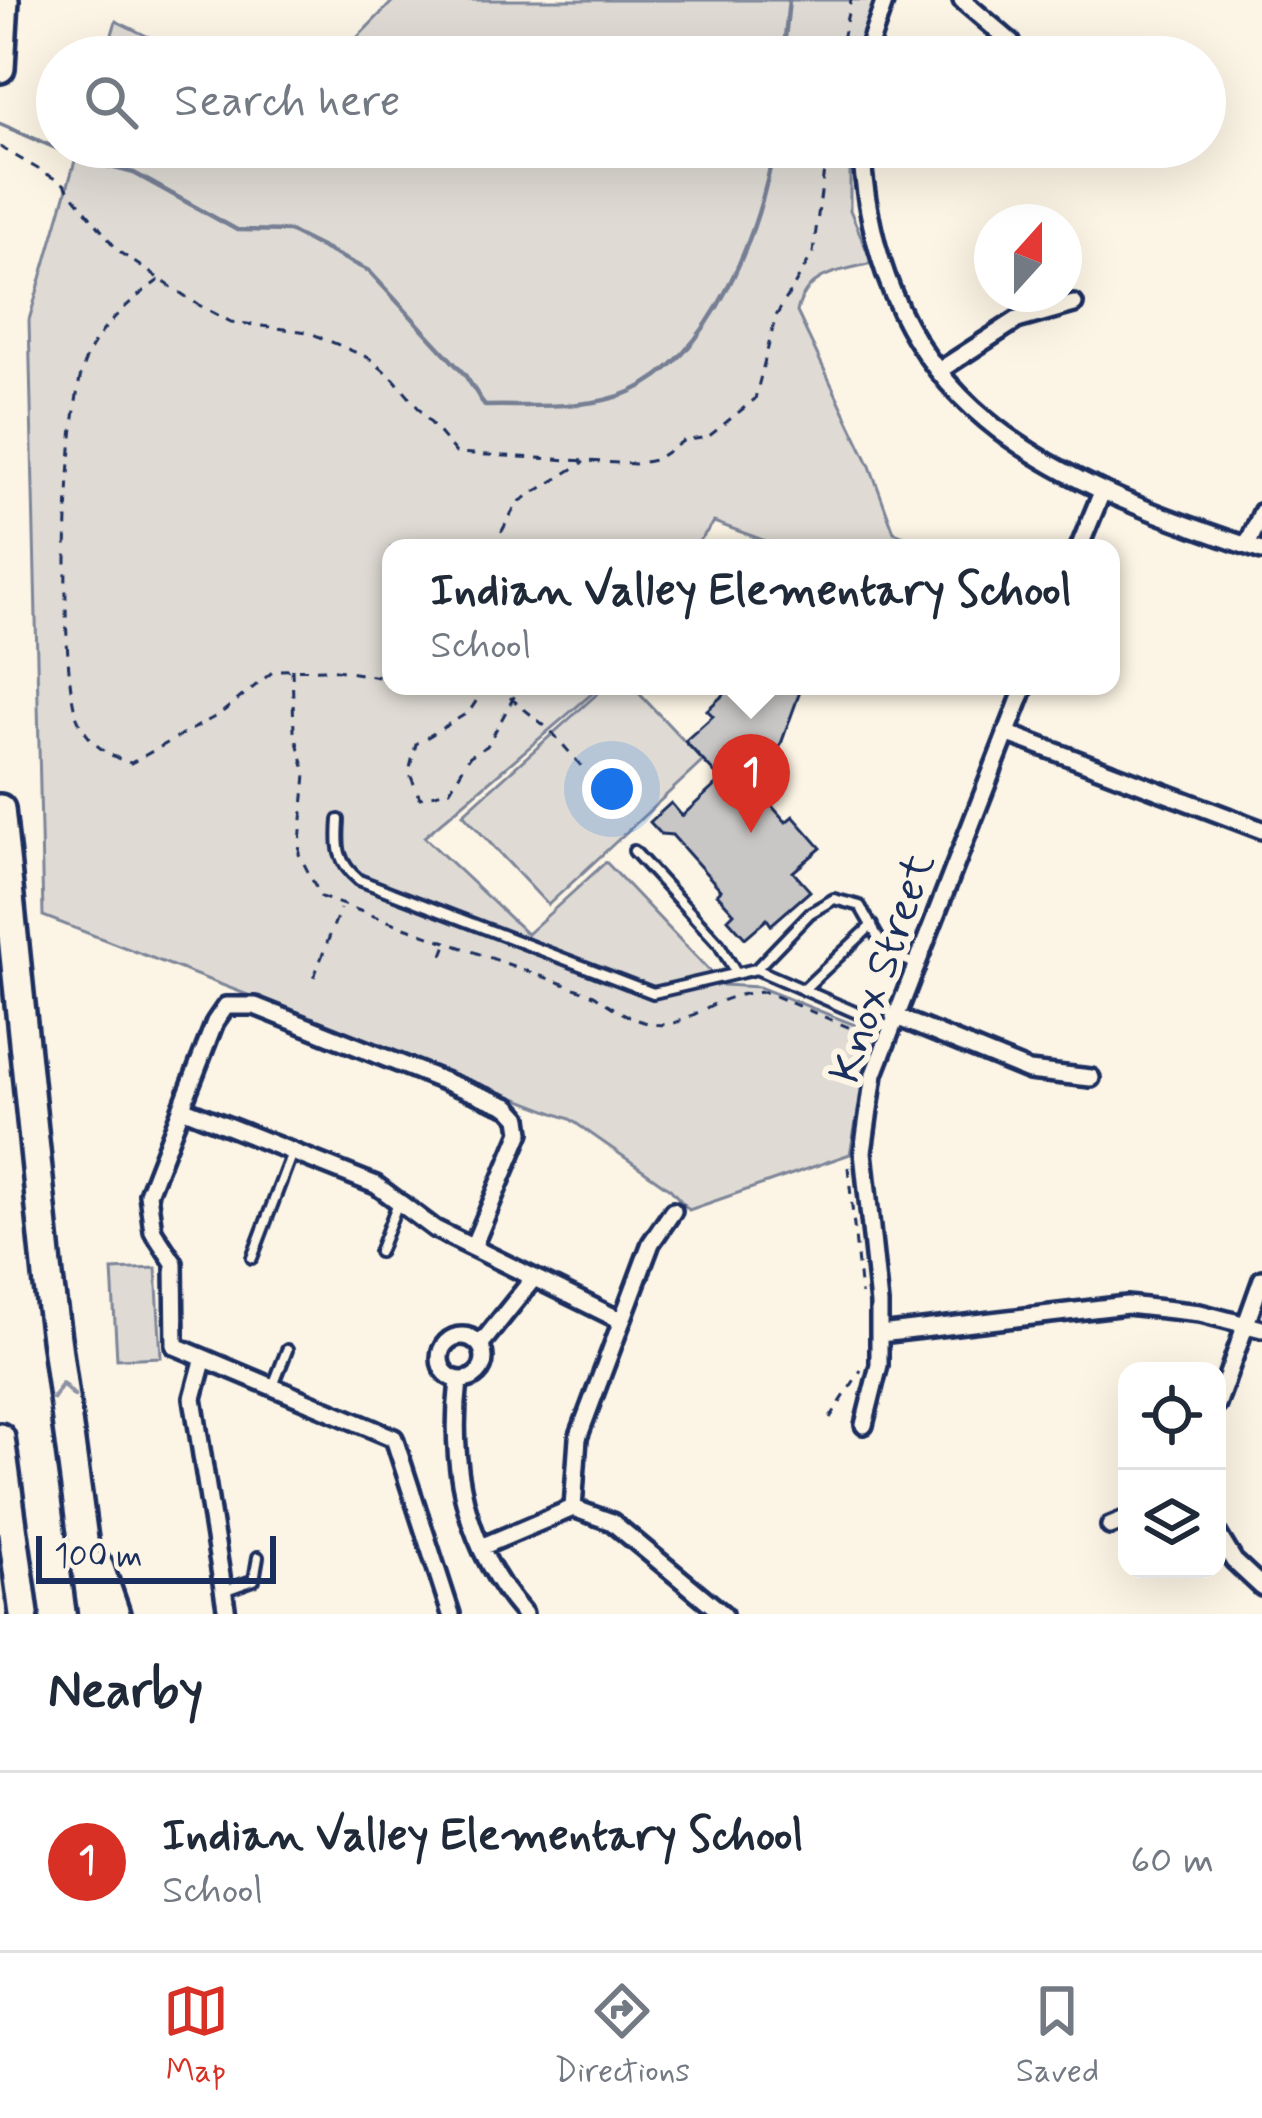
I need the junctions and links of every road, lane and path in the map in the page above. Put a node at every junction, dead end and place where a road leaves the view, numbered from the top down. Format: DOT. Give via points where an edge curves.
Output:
graph roads {
  1 [pos="4,0"];
  2 [pos="851,0"];
  3 [pos="885,0"];
  4 [pos="962,0"];
  5 [pos="2,30"];
  6 [pos="843,36"];
  7 [pos="873,36"];
  8 [pos="1005,36"];
  9 [pos="0,68"];
  10 [pos="0,147"];
  11 [pos="36,168"];
  12 [pos="36,168"];
  13 [pos="824,168"];
  14 [pos="865,168"];
  15 [pos="160,279"];
  16 [pos="1046,312"];
  17 [pos="940,370"];
  18 [pos="584,462"];
  19 [pos="1102,492"];
  20 [pos="1262,512"];
  21 [pos="498,539"];
  22 [pos="1083,539"];
  23 [pos="1255,549"];
  24 [pos="292,669"];
  25 [pos="382,678"];
  26 [pos="480,695"];
  27 [pos="507,695"];
  28 [pos="514,695"];
  29 [pos="1021,695"];
  30 [pos="512,699"];
  31 [pos="1006,733"];
  32 [pos="583,768"];
  33 [pos="0,809"];
  34 [pos="339,820"];
  35 [pos="1262,830"];
  36 [pos="634,851"];
  37 [pos="341,908"];
  38 [pos="872,925"];
  39 [pos="448,940"];
  40 [pos="443,955"];
  41 [pos="915,963"];
  42 [pos="756,970"];
  43 [pos="736,973"];
  44 [pos="314,977"];
  45 [pos="803,989"];
  46 [pos="889,1029"];
  47 [pos="1091,1078"];
  48 [pos="182,1108"];
  49 [pos="293,1149"];
  50 [pos="400,1198"];
  51 [pos="674,1211"];
  52 [pos="473,1247"];
  53 [pos="379,1252"];
  54 [pos="252,1258"];
  55 [pos="533,1279"];
  56 [pos="1262,1279"];
  57 [pos="622,1321"];
  58 [pos="1255,1327"];
  59 [pos="880,1334"];
  60 [pos="480,1345"];
  61 [pos="286,1350"];
  62 [pos="203,1361"];
  63 [pos="459,1380"];
  64 [pos="1226,1387"];
  65 [pos="272,1388"];
  66 [pos="864,1425"];
  67 [pos="0,1438"];
  68 [pos="78,1507"];
  69 [pos="573,1508"];
  70 [pos="1118,1523"];
  71 [pos="1110,1526"];
  72 [pos="481,1547"];
  73 [pos="1226,1549"];
  74 [pos="258,1557"];
  75 [pos="1262,1587"];
  76 [pos="219,1593"];
  77 [pos="713,1611"];
  78 [pos="24,1614"];
  79 [pos="93,1614"];
  80 [pos="115,1614"];
  81 [pos="226,1614"];
  82 [pos="451,1614"];
  83 [pos="524,1614"];
  1 -- 5 [label="highway"];
  2 -- 6 [label="path"];
  3 -- 7 [label="street"];
  4 -- 8 [label="street"];
  5 -- 9 [label="highway"];
  10 -- 11 [label="path"];
  12 -- 15 [label="path" via="64,184 108,242"];
  13 -- 18 [label="path" via="813,253 776,316 755,399 708,437 655,460"];
  14 -- 17 [label="street" via="878,248 909,324"];
  15 -- 18 [label="path" via="231,322 308,332 369,358 456,454"];
  15 -- 24 [label="path" via="98,338 78,390 67,576 67,665 77,717 111,758 130,763 220,715 275,670"];
  16 -- 17 [label="street" via="1017,320"];
  17 -- 19 [label="street" via="1013,445"];
  18 -- 21 [label="path" via="517,503"];
  19 -- 22 [label="street"];
  19 -- 23 [label="street"];
  20 -- 23 [label="street"];
  24 -- 25 [label="path"];
  24 -- 37 [label="path" via="294,730 306,774 299,854 321,897"];
  26 -- 30 [label="path" via="469,712 416,745 409,772 420,799 450,790"];
  27 -- 30 [label="path"];
  28 -- 30 [label="path"];
  29 -- 31 [label="street, Knox Street"];
  30 -- 32 [label="path"];
  31 -- 35 [label="street"];
  31 -- 41 [label="street, Knox Street"];
  68 -- 33 [label="highway, one-way"];
  34 -- 43 [label="lane" via="337,849 346,869 401,896 653,993"];
  36 -- 43 [label="lane"];
  37 -- 39 [label="path"];
  37 -- 44 [label="path"];
  38 -- 41 [label="lane" via="888,955"];
  38 -- 42 [label="lane" via="852,900 834,899"];
  38 -- 45 [label="lane"];
  39 -- 40 [label="path"];
  39 -- 46 [label="path" via="594,995 646,1026 765,992"];
  41 -- 46 [label="street, Knox Street"];
  42 -- 43 [label="lane"];
  42 -- 45 [label="lane"];
  45 -- 46 [label="lane"];
  46 -- 47 [label="street" via="1029,1071"];
  46 -- 59 [label="street, Knox Street" via="863,1152"];
  48 -- 49 [label="street"];
  48 -- 52 [label="street" via="215,1022 235,1003 509,1107 520,1132"];
  48 -- 62 [label="street" via="148,1194 153,1231 173,1263 175,1346"];
  49 -- 50 [label="street"];
  49 -- 54 [label="lane"];
  50 -- 52 [label="street" via="435,1229"];
  50 -- 53 [label="lane"];
  51 -- 57 [label="street" via="651,1243"];
  52 -- 55 [label="street"];
  55 -- 57 [label="street"];
  55 -- 60 [label="street"];
  56 -- 58 [label="street"];
  57 -- 69 [label="street" via="578,1438"];
  58 -- 59 [label="street" via="1174,1309 1107,1306"];
  58 -- 64 [label="street"];
  59 -- 66 [label="street, Knox Street"];
  60 -- 63 [label="street" via="481,1370"];
  60 -- 63 [label="street" via="466,1336 443,1346 441,1363"];
  61 -- 65 [label="lane"];
  62 -- 65 [label="street"];
  62 -- 76 [label="street" via="193,1398"];
  63 -- 72 [label="street" via="455,1462"];
  65 -- 82 [label="street" via="394,1438"];
  67 -- 78 [label="highway"];
  68 -- 79 [label="highway"];
  68 -- 80 [label="highway"];
  69 -- 72 [label="street"];
  69 -- 77 [label="street" via="612,1522"];
  70 -- 71 [label="street"];
  72 -- 83 [label="street"];
  73 -- 75 [label="street"];
  74 -- 76 [label="lane" via="254,1580"];
  76 -- 81 [label="street"];
}
